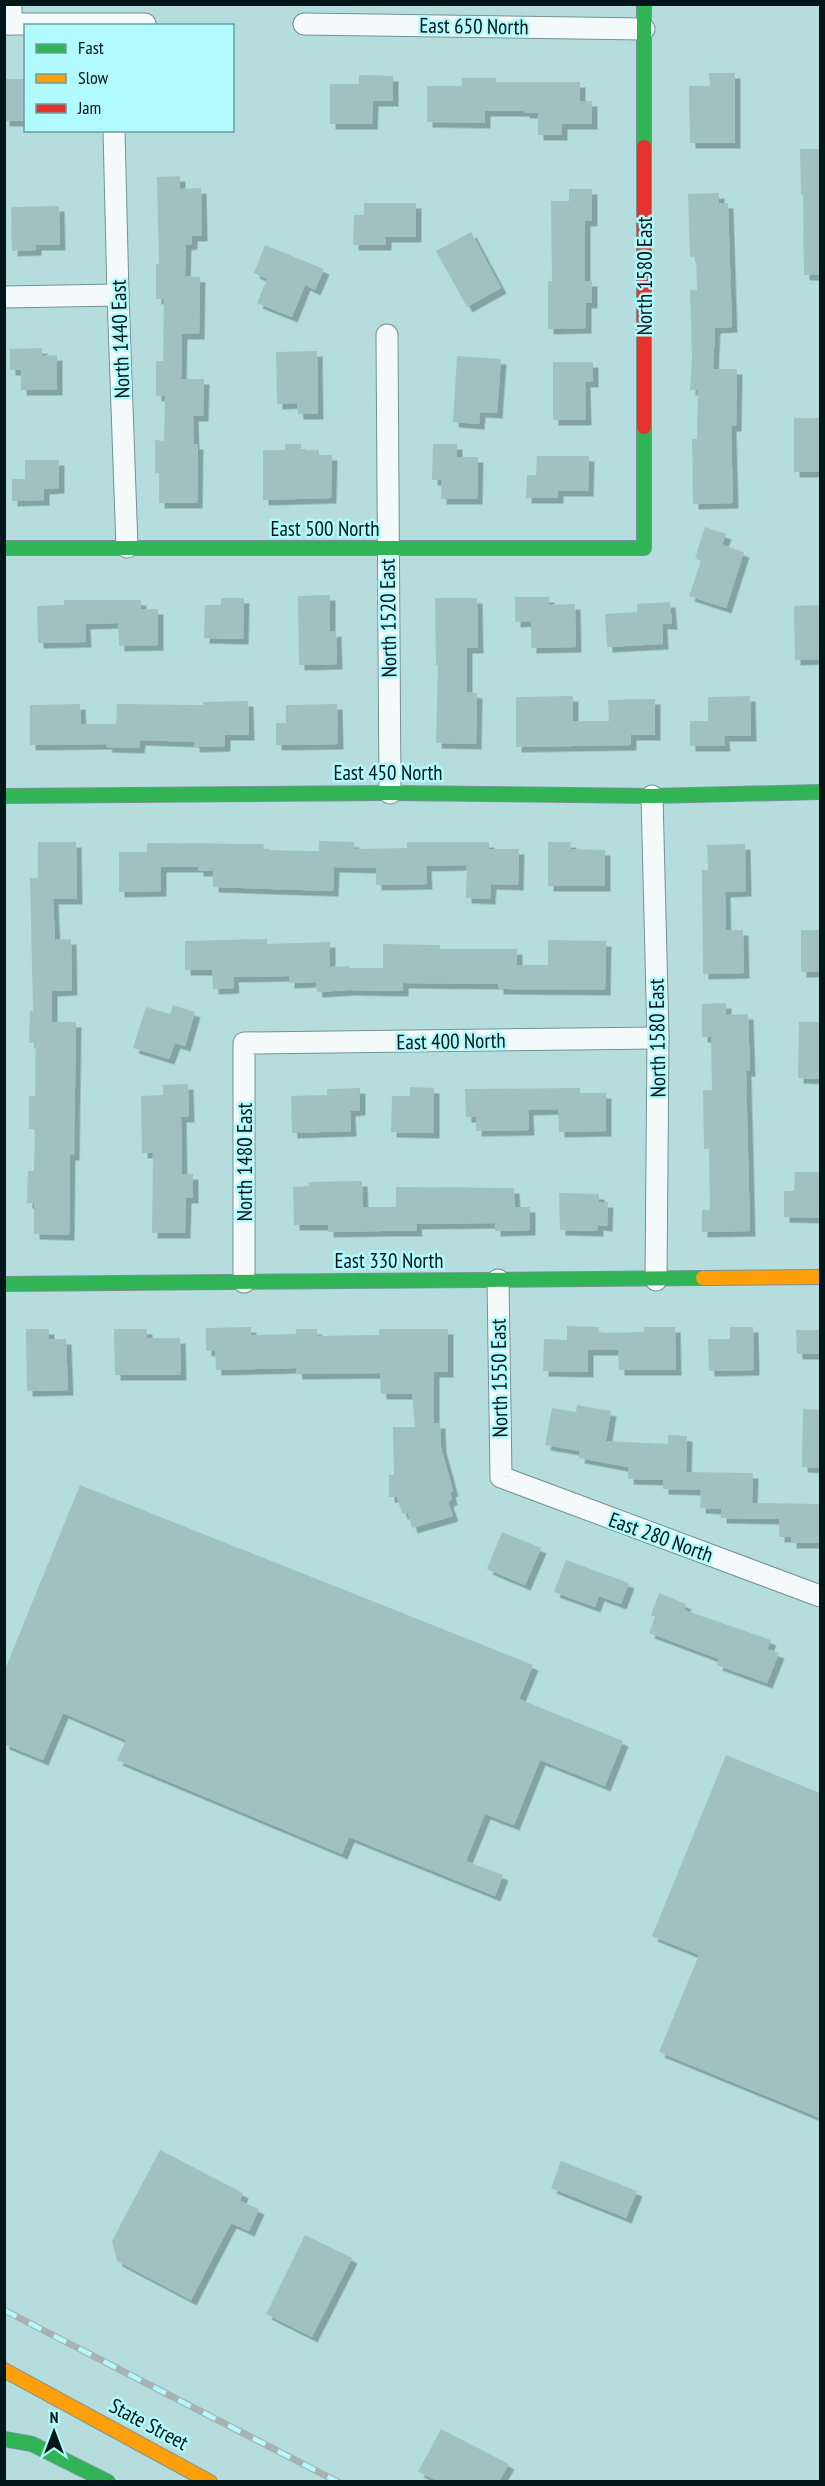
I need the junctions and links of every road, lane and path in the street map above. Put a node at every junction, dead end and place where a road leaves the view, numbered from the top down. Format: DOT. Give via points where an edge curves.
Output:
graph roads {
  1 [pos="644,4"];
  2 [pos="9,18"];
  3 [pos="97,24"];
  4 [pos="304,24"];
  5 [pos="644,29"];
  6 [pos="114,132"];
  7 [pos="118,295"];
  8 [pos="4,297"];
  9 [pos="387,335"];
  10 [pos="4,548"];
  11 [pos="127,548"];
  12 [pos="644,548"];
  13 [pos="387,549"];
  14 [pos="820,792"];
  15 [pos="390,793"];
  16 [pos="4,796"];
  17 [pos="652,796"];
  18 [pos="658,1038"];
  19 [pos="244,1043"];
  20 [pos="820,1277"];
  21 [pos="498,1280"];
  22 [pos="656,1280"];
  23 [pos="244,1282"];
  24 [pos="4,1284"];
  25 [pos="501,1477"];
  26 [pos="820,1596"];
  27 [pos="4,2370"];
  28 [pos="4,2439"];
  29 [pos="108,2481"];
  30 [pos="210,2481"];
  1 -- 5 [label="street, North 1580 East"];
  2 -- 3 [label="street"];
  4 -- 5 [label="street, East 650 North"];
  5 -- 12 [label="street, North 1580 East"];
  6 -- 7 [label="street, North 1440 East"];
  7 -- 8 [label="street"];
  7 -- 11 [label="street, North 1440 East"];
  9 -- 13 [label="street, North 1520 East"];
  10 -- 11 [label="street, East 500 North"];
  11 -- 13 [label="street, East 500 North"];
  12 -- 13 [label="street, East 500 North"];
  13 -- 15 [label="street, North 1520 East"];
  14 -- 17 [label="street, East 450 North"];
  15 -- 16 [label="street, East 450 North"];
  15 -- 17 [label="street, East 450 North"];
  17 -- 18 [label="street, North 1580 East"];
  18 -- 19 [label="street, East 400 North"];
  18 -- 22 [label="street, North 1580 East"];
  19 -- 23 [label="street, North 1480 East"];
  20 -- 22 [label="street, East 330 North"];
  21 -- 22 [label="street, East 330 North"];
  21 -- 23 [label="street, East 330 North"];
  21 -- 25 [label="street, North 1550 East"];
  23 -- 24 [label="street, East 330 North"];
  25 -- 26 [label="street, East 280 North"];
  27 -- 30 [label="street, State Street"];
  28 -- 29 [label="street" via="32,2444"];
}
